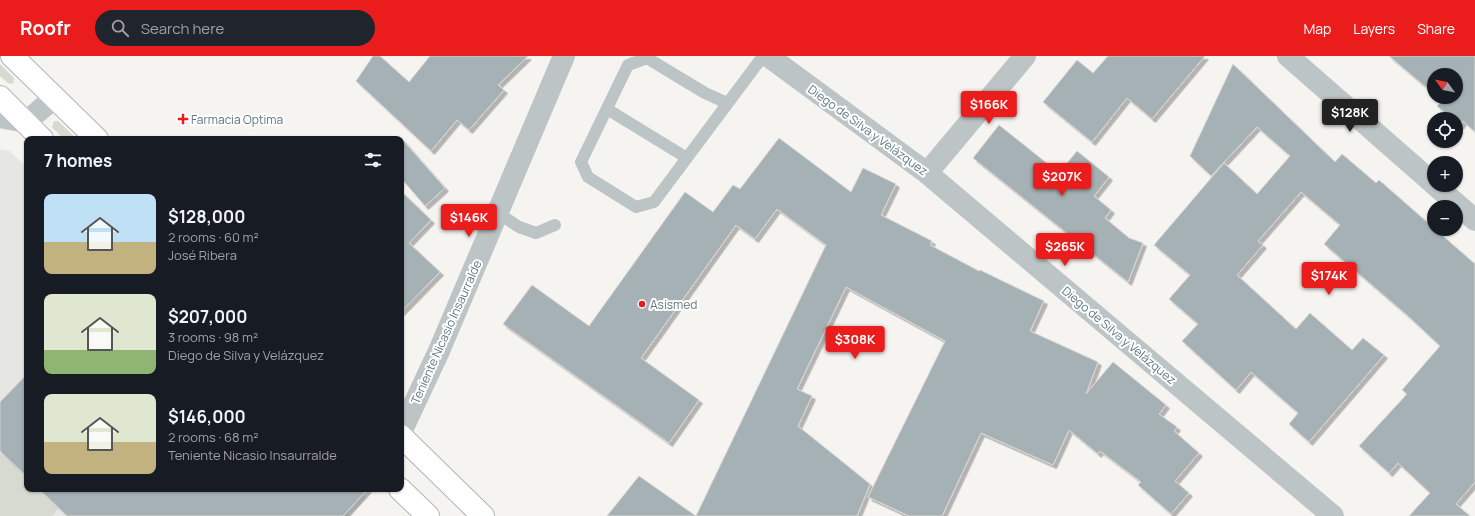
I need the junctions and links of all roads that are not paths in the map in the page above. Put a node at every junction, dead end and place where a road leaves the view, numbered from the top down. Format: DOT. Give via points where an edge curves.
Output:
graph roads {
  1 [pos="12,56"];
  2 [pos="564,56"];
  3 [pos="763,56"];
  4 [pos="768,56"];
  5 [pos="1025,56"];
  6 [pos="1288,56"];
  7 [pos="0,97"];
  8 [pos="54,98"];
  9 [pos="727,103"];
  10 [pos="607,109"];
  11 [pos="0,117"];
  12 [pos="26,122"];
  13 [pos="39,136"];
  14 [pos="94,136"];
  15 [pos="687,158"];
  16 [pos="927,172"];
  17 [pos="1427,177"];
  18 [pos="1444,192"];
  19 [pos="498,212"];
  20 [pos="1475,220"];
  21 [pos="556,225"];
  22 [pos="404,426"];
  23 [pos="404,439"];
  24 [pos="403,492"];
  25 [pos="428,516"];
  26 [pos="483,516"];
  27 [pos="1333,516"];
  1 -- 8 [label="main road"];
  2 -- 19 [label="street, Teniente Nicasio Insaurralde"];
  3 -- 9 [label="lane"];
  4 -- 16 [label="street, Diego de Silva y Velázquez"];
  5 -- 16 [label="street"];
  6 -- 17 [label="street"];
  7 -- 12 [label="main road"];
  8 -- 12 [label="street"];
  8 -- 14 [label="main road"];
  9 -- 10 [label="lane" via="705,93 647,58 628,65"];
  9 -- 15 [label="lane"];
  10 -- 15 [label="lane"];
  10 -- 15 [label="lane" via="581,162 588,177 636,207 654,202"];
  11 -- 12 [label="street"];
  12 -- 13 [label="main road"];
  16 -- 27 [label="street, Diego de Silva y Velázquez"];
  18 -- 20 [label="street"];
  19 -- 21 [label="lane" via="519,227 536,233"];
  19 -- 22 [label="street, Teniente Nicasio Insaurralde"];
  23 -- 26 [label="main road"];
  24 -- 25 [label="main road"];
}
